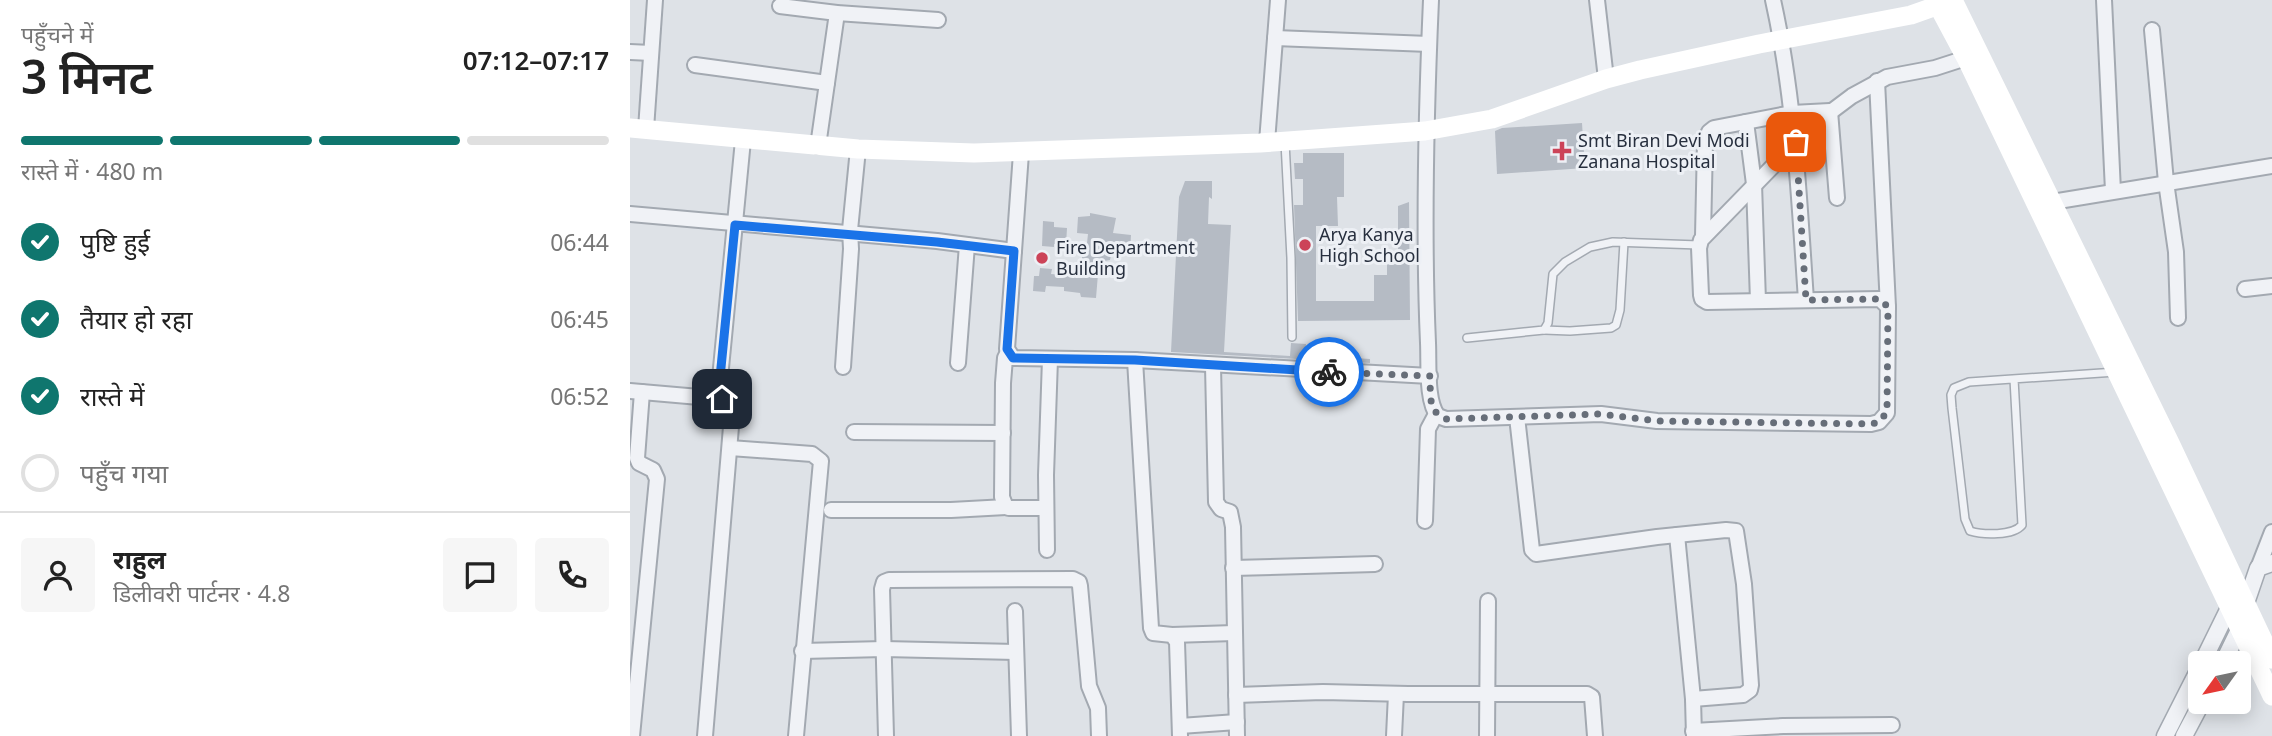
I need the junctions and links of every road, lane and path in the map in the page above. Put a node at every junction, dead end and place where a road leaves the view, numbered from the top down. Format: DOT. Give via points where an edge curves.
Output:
graph roads {
  1 [pos="655,0"];
  2 [pos="1278,0"];
  3 [pos="1431,0"];
  4 [pos="1597,0"];
  5 [pos="1773,0"];
  6 [pos="2104,0"];
  7 [pos="1947,1"];
  8 [pos="779,6"];
  9 [pos="837,13"];
  10 [pos="938,20"];
  11 [pos="2152,30"];
  12 [pos="1275,38"];
  13 [pos="1782,40"];
  14 [pos="1429,44"];
  15 [pos="630,52"];
  16 [pos="651,53"];
  17 [pos="1966,58"];
  18 [pos="695,65"];
  19 [pos="1606,79"];
  20 [pos="1877,81"];
  21 [pos="827,83"];
  22 [pos="1830,111"];
  23 [pos="1792,113"];
  24 [pos="1746,122"];
  25 [pos="638,129"];
  26 [pos="1425,131"];
  27 [pos="743,140"];
  28 [pos="1276,142"];
  29 [pos="1796,142"];
  30 [pos="818,146"];
  31 [pos="858,149"];
  32 [pos="1021,153"];
  33 [pos="2272,166"];
  34 [pos="2166,182"];
  35 [pos="1754,184"];
  36 [pos="2113,191"];
  37 [pos="1837,198"];
  38 [pos="2044,204"];
  39 [pos="630,214"];
  40 [pos="735,225"];
  41 [pos="850,233"];
  42 [pos="1701,240"];
  43 [pos="1624,242"];
  44 [pos="967,245"];
  45 [pos="1014,251"];
  46 [pos="2272,286"];
  47 [pos="2245,289"];
  48 [pos="1806,300"];
  49 [pos="1758,301"];
  50 [pos="1888,307"];
  51 [pos="2178,318"];
  52 [pos="1544,330"];
  53 [pos="1292,337"];
  54 [pos="1467,338"];
  55 [pos="1008,352"];
  56 [pos="1050,359"];
  57 [pos="1135,360"];
  58 [pos="958,363"];
  59 [pos="1213,366"];
  60 [pos="843,367"];
  61 [pos="2117,372"];
  62 [pos="1430,376"];
  63 [pos="2014,379"];
  64 [pos="636,392"];
  65 [pos="718,398"];
  66 [pos="1436,414"];
  67 [pos="1517,417"];
  68 [pos="854,432"];
  69 [pos="1003,433"];
  70 [pos="730,448"];
  71 [pos="1006,507"];
  72 [pos="1046,508"];
  73 [pos="831,510"];
  74 [pos="1425,521"];
  75 [pos="2272,532"];
  76 [pos="1677,535"];
  77 [pos="1047,550"];
  78 [pos="1375,564"];
  79 [pos="2265,566"];
  80 [pos="1233,568"];
  81 [pos="1488,601"];
  82 [pos="2238,605"];
  83 [pos="1015,611"];
  84 [pos="2241,628"];
  85 [pos="1234,633"];
  86 [pos="1172,635"];
  87 [pos="884,649"];
  88 [pos="802,651"];
  89 [pos="2210,651"];
  90 [pos="2229,651"];
  91 [pos="1016,652"];
  92 [pos="2272,659"];
  93 [pos="2188,691"];
  94 [pos="1396,694"];
  95 [pos="1487,694"];
  96 [pos="1236,695"];
  97 [pos="2272,696"];
  98 [pos="1693,699"];
  99 [pos="632,707"];
  100 [pos="2196,714"];
  101 [pos="1892,726"];
  102 [pos="1237,729"];
  103 [pos="1180,731"];
  104 [pos="1694,734"];
  105 [pos="632,736"];
  106 [pos="705,736"];
  107 [pos="796,736"];
  108 [pos="886,736"];
  109 [pos="1019,736"];
  110 [pos="1099,736"];
  111 [pos="1394,736"];
  112 [pos="1487,736"];
  113 [pos="1595,736"];
  114 [pos="2165,736"];
  115 [pos="2184,736"];
  1 -- 16 [label="street"];
  2 -- 12 [label="street"];
  3 -- 14 [label="street"];
  4 -- 19 [label="street"];
  5 -- 13 [label="street"];
  6 -- 36 [label="street"];
  7 -- 13 [label="main road" via="1911,15"];
  7 -- 17 [label="main road"];
  7 -- 38 [label="main road"];
  8 -- 9 [label="street"];
  9 -- 10 [label="street"];
  9 -- 21 [label="street"];
  11 -- 34 [label="street"];
  12 -- 14 [label="street"];
  12 -- 28 [label="street"];
  13 -- 19 [label="main road"];
  13 -- 23 [label="street"];
  14 -- 26 [label="street"];
  15 -- 16 [label="street"];
  16 -- 25 [label="street"];
  17 -- 20 [label="street"];
  17 -- 38 [label="main road"];
  18 -- 21 [label="street"];
  19 -- 26 [label="main road" via="1492,119"];
  20 -- 22 [label="street"];
  20 -- 50 [label="street"];
  21 -- 30 [label="street"];
  22 -- 23 [label="street"];
  22 -- 29 [label="street"];
  22 -- 37 [label="street"];
  23 -- 24 [label="street"];
  23 -- 29 [label="street"];
  24 -- 35 [label="street"];
  24 -- 42 [label="street" via="1714,128 1707,137"];
  25 -- 27 [label="main road"];
  26 -- 28 [label="main road"];
  26 -- 62 [label="street"];
  27 -- 30 [label="main road"];
  27 -- 40 [label="street"];
  28 -- 32 [label="main road"];
  28 -- 53 [label="lane" via="1291,258"];
  29 -- 35 [label="street"];
  29 -- 48 [label="street"];
  30 -- 31 [label="main road"];
  31 -- 32 [label="main road"];
  31 -- 41 [label="street"];
  32 -- 45 [label="street"];
  33 -- 34 [label="street"];
  34 -- 36 [label="street"];
  34 -- 51 [label="street" via="2176,253"];
  35 -- 42 [label="street"];
  35 -- 49 [label="street"];
  36 -- 38 [label="street"];
  38 -- 61 [label="main road"];
  38 -- 82 [label="main road"];
  39 -- 40 [label="street"];
  40 -- 41 [label="street"];
  40 -- 65 [label="street"];
  41 -- 44 [label="street"];
  41 -- 60 [label="street"];
  42 -- 43 [label="lane"];
  42 -- 49 [label="street" via="1702,299"];
  43 -- 52 [label="lane" via="1590,247 1555,270"];
  43 -- 52 [label="lane" via="1616,325"];
  44 -- 45 [label="street"];
  44 -- 58 [label="street"];
  45 -- 55 [label="street"];
  46 -- 47 [label="street"];
  48 -- 49 [label="street"];
  48 -- 50 [label="street" via="1880,299"];
  50 -- 67 [label="street" via="1887,412 1879,422 1657,421 1601,414"];
  52 -- 54 [label="lane"];
  55 -- 56 [label="street" via="1018,359"];
  55 -- 69 [label="street"];
  56 -- 57 [label="street"];
  56 -- 72 [label="street"];
  57 -- 59 [label="street"];
  57 -- 86 [label="street" via="1151,628 1153,633"];
  59 -- 62 [label="street"];
  59 -- 80 [label="street" via="1216,502 1231,515"];
  61 -- 63 [label="lane"];
  61 -- 82 [label="main road"];
  62 -- 66 [label="street"];
  63 -- 63 [label="lane" via="1960,384 1951,395 1966,526 1977,533 2011,532 2022,525"];
  64 -- 65 [label="street"];
  64 -- 99 [label="street" via="637,458 657,479"];
  65 -- 70 [label="street" via="733,403"];
  66 -- 67 [label="street" via="1446,419"];
  66 -- 74 [label="street" via="1427,429"];
  67 -- 76 [label="street" via="1533,552"];
  68 -- 69 [label="street"];
  69 -- 71 [label="street" via="1002,497"];
  70 -- 88 [label="street" via="812,454 821,461"];
  70 -- 106 [label="street"];
  71 -- 72 [label="street"];
  71 -- 73 [label="street"];
  72 -- 77 [label="street"];
  75 -- 79 [label="street"];
  76 -- 98 [label="street"];
  76 -- 98 [label="street" via="1736,531 1744,584 1750,690 1743,695"];
  78 -- 80 [label="street"];
  79 -- 82 [label="street"];
  80 -- 85 [label="street"];
  81 -- 95 [label="street"];
  82 -- 84 [label="main road"];
  82 -- 89 [label="street"];
  82 -- 92 [label="main road"];
  83 -- 91 [label="street"];
  84 -- 90 [label="street"];
  84 -- 97 [label="main road"];
  85 -- 86 [label="street"];
  85 -- 96 [label="street"];
  86 -- 103 [label="street" via="1177,642"];
  87 -- 88 [label="street"];
  87 -- 91 [label="street"];
  87 -- 108 [label="street"];
  87 -- 110 [label="street" via="882,589 887,581 1076,580 1088,686 1098,708"];
  88 -- 107 [label="street"];
  91 -- 109 [label="street"];
  93 -- 114 [label="street"];
  94 -- 95 [label="street"];
  94 -- 96 [label="street"];
  94 -- 111 [label="street"];
  95 -- 112 [label="street"];
  95 -- 113 [label="street" via="1587,694 1594,705"];
  96 -- 102 [label="street"];
  98 -- 104 [label="street"];
  99 -- 105 [label="street"];
  100 -- 115 [label="street"];
  101 -- 104 [label="street" via="1783,726"];
  102 -- 103 [label="street"];
}
